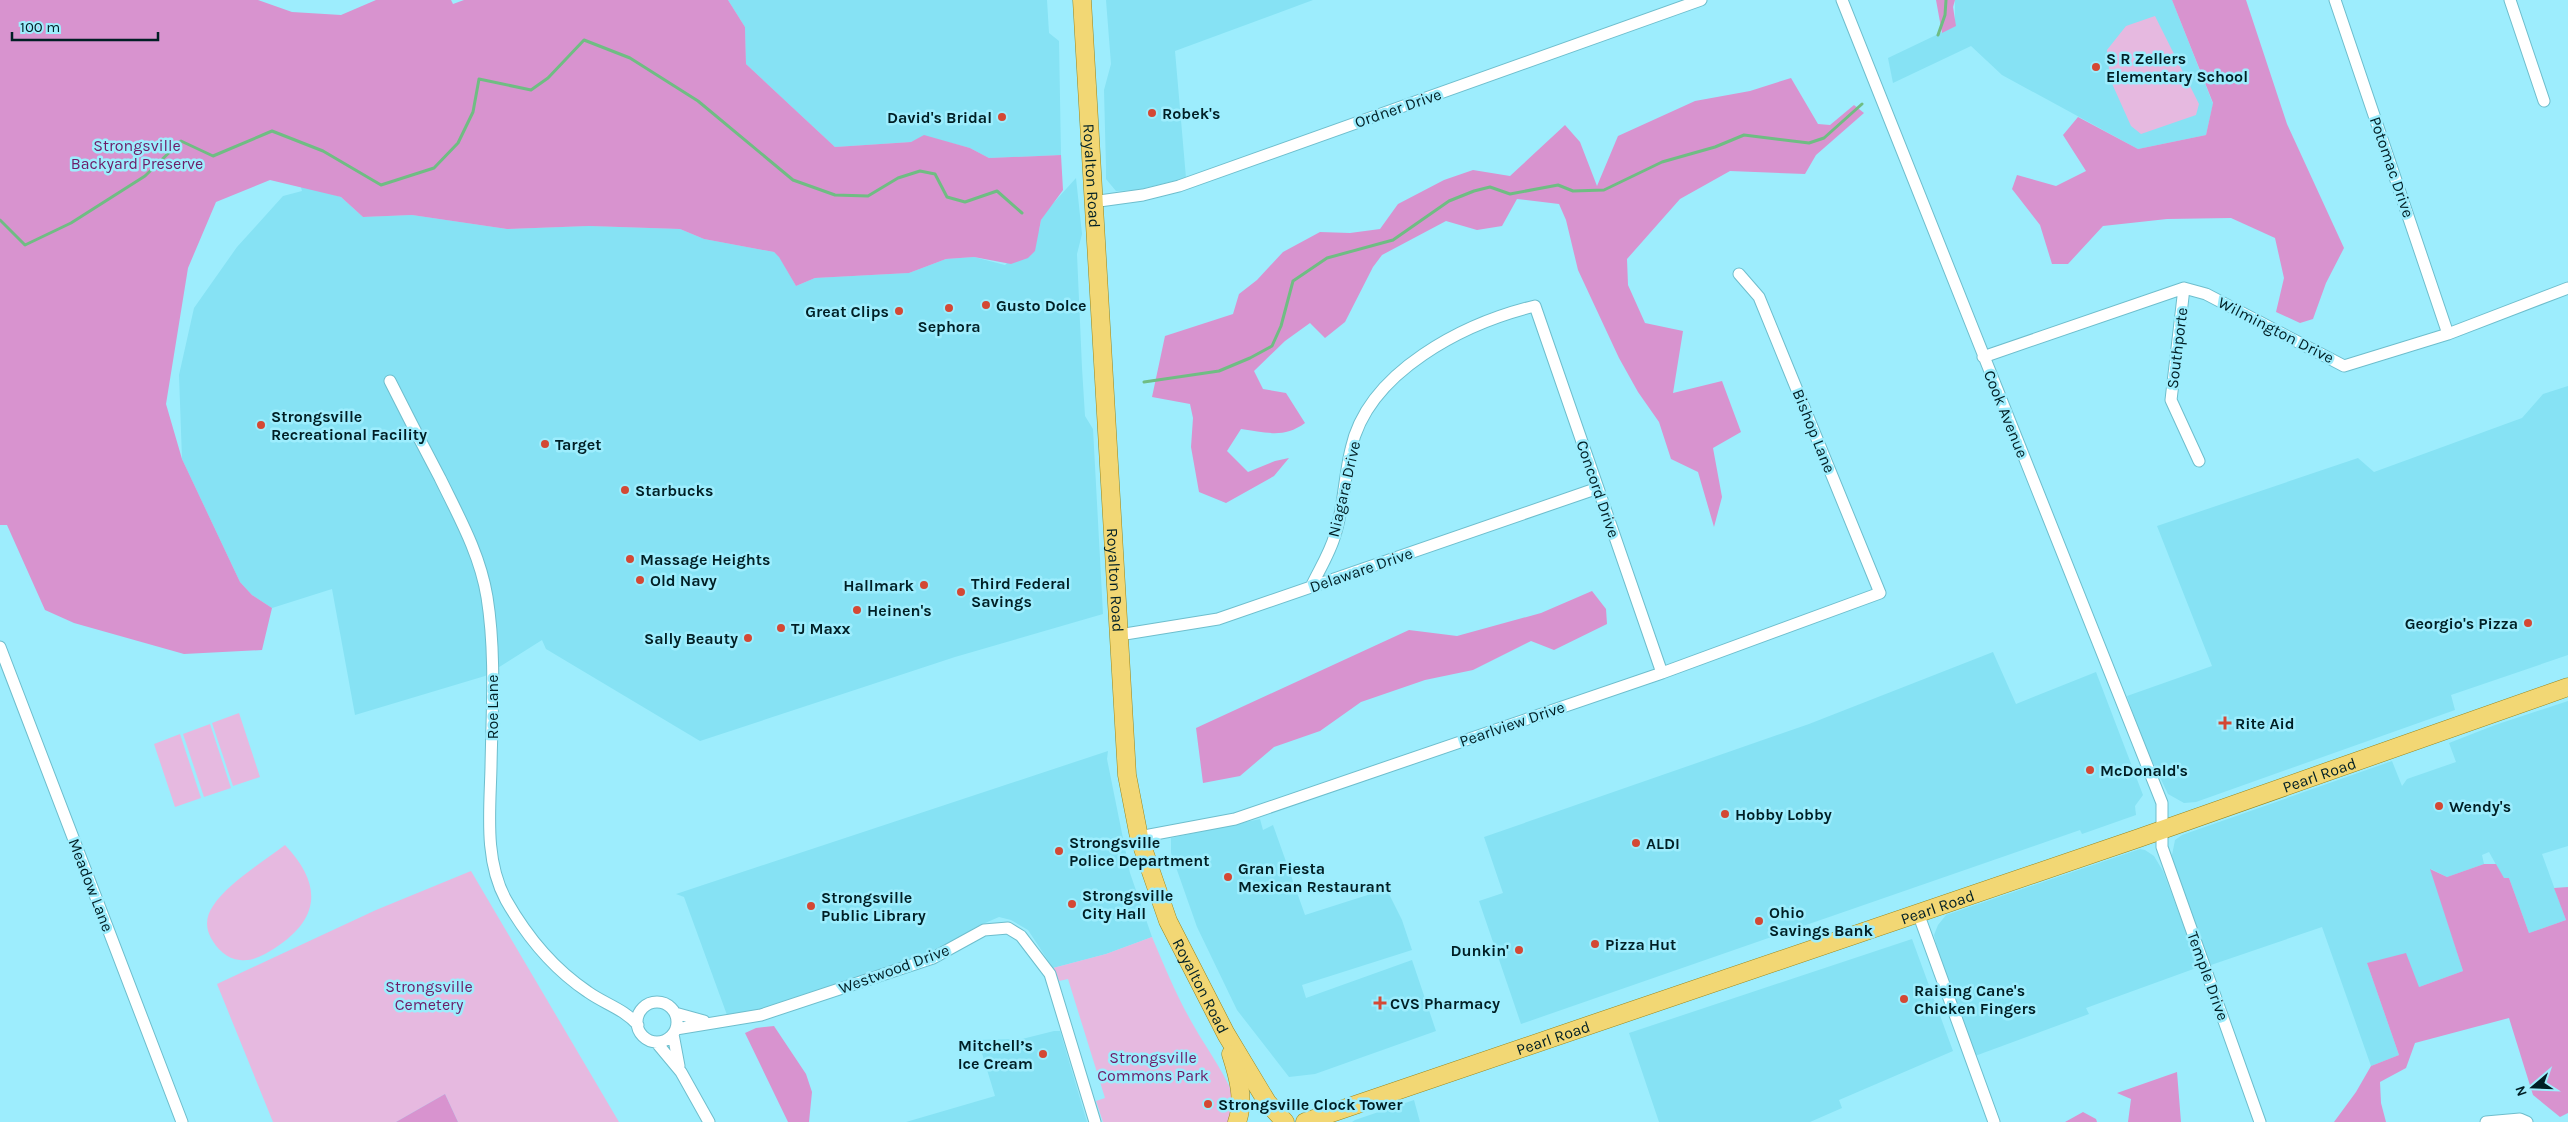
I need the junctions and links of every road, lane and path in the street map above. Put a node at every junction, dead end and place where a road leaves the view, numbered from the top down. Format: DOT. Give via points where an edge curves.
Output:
graph roads {
  1 [pos="1082,0"];
  2 [pos="1701,0"];
  3 [pos="1842,0"];
  4 [pos="2335,0"];
  5 [pos="2510,0"];
  6 [pos="2544,101"];
  7 [pos="1092,202"];
  8 [pos="1739,274"];
  9 [pos="2184,288"];
  10 [pos="2568,288"];
  11 [pos="1535,306"];
  12 [pos="2448,334"];
  13 [pos="1982,357"];
  14 [pos="390,381"];
  15 [pos="2199,461"];
  16 [pos="1598,488"];
  17 [pos="1311,587"];
  18 [pos="1880,593"];
  19 [pos="1119,635"];
  20 [pos="0,647"];
  21 [pos="1662,673"];
  22 [pos="2568,687"];
  23 [pos="2161,829"];
  24 [pos="1139,837"];
  25 [pos="1918,913"];
  26 [pos="647,1005"];
  27 [pos="613,1006"];
  28 [pos="674,1013"];
  29 [pos="711,1022"];
  30 [pos="638,1025"];
  31 [pos="674,1031"];
  32 [pos="1226,1034"];
  33 [pos="656,1042"];
  34 [pos="681,1072"];
  35 [pos="182,1122"];
  36 [pos="709,1122"];
  37 [pos="1095,1122"];
  38 [pos="1237,1122"];
  39 [pos="1285,1122"];
  40 [pos="1305,1122"];
  41 [pos="1994,1122"];
  42 [pos="2260,1122"];
  43 [pos="2486,1122"];
  44 [pos="2527,1122"];
  1 -- 7 [label="main road, Royalton Road"];
  2 -- 7 [label="street, Ordner Drive" via="1179,186"];
  3 -- 13 [label="street, Cook Avenue"];
  4 -- 12 [label="street, Potomac Drive"];
  5 -- 6 [label="street"];
  7 -- 19 [label="main road, Royalton Road"];
  8 -- 18 [label="street, Bishop Lane" via="1759,297"];
  9 -- 12 [label="street, Wilmington Drive" via="2206,294 2344,366"];
  9 -- 13 [label="street"];
  9 -- 15 [label="street, Southporte" via="2171,400"];
  10 -- 12 [label="street, Wilmington Drive"];
  11 -- 16 [label="street, Concord Drive"];
  11 -- 17 [label="street, Niagara Drive" via="1500,314 1452,338 1390,380 1365,415 1351,448 1335,536"];
  13 -- 23 [label="street, Cook Avenue" via="2162,803"];
  14 -- 27 [label="street, Roe Lane" via="467,532 487,596 492,694 490,830 499,882 526,932 556,968 590,994"];
  16 -- 17 [label="street, Delaware Drive"];
  16 -- 21 [label="street, Concord Drive"];
  17 -- 19 [label="street, Delaware Drive" via="1218,619"];
  18 -- 21 [label="street, Pearlview Drive"];
  19 -- 24 [label="main road, Royalton Road" via="1127,775"];
  20 -- 35 [label="street, Meadow Lane"];
  21 -- 24 [label="street, Pearlview Drive" via="1235,819"];
  22 -- 23 [label="main road, Pearl Road"];
  23 -- 25 [label="main road, Pearl Road"];
  23 -- 42 [label="street, Temple Drive" via="2162,847"];
  24 -- 32 [label="main road, Royalton Road" via="1168,921"];
  25 -- 40 [label="main road, Pearl Road"];
  25 -- 41 [label="street"];
  26 -- 27 [label="street, Roe Lane"];
  26 -- 28 [label="street" via="654,1002 665,1004"];
  26 -- 30 [label="street" via="639,1015"];
  27 -- 30 [label="street, Roe Lane"];
  28 -- 29 [label="street, Westwood Drive"];
  28 -- 31 [label="street"];
  29 -- 31 [label="street, Westwood Drive"];
  29 -- 37 [label="street, Westwood Drive" via="769,1012 933,958 984,930 1008,928 1021,936 1050,974"];
  30 -- 33 [label="street" via="645,1038"];
  31 -- 33 [label="street" via="666,1040"];
  31 -- 34 [label="street"];
  32 -- 38 [label="main road" via="1241,1098 1242,1108"];
  32 -- 39 [label="main road, Royalton Road" via="1267,1102"];
  33 -- 34 [label="street"];
  34 -- 36 [label="street"];
  43 -- 44 [label="street" via="2520,1119"];
}
